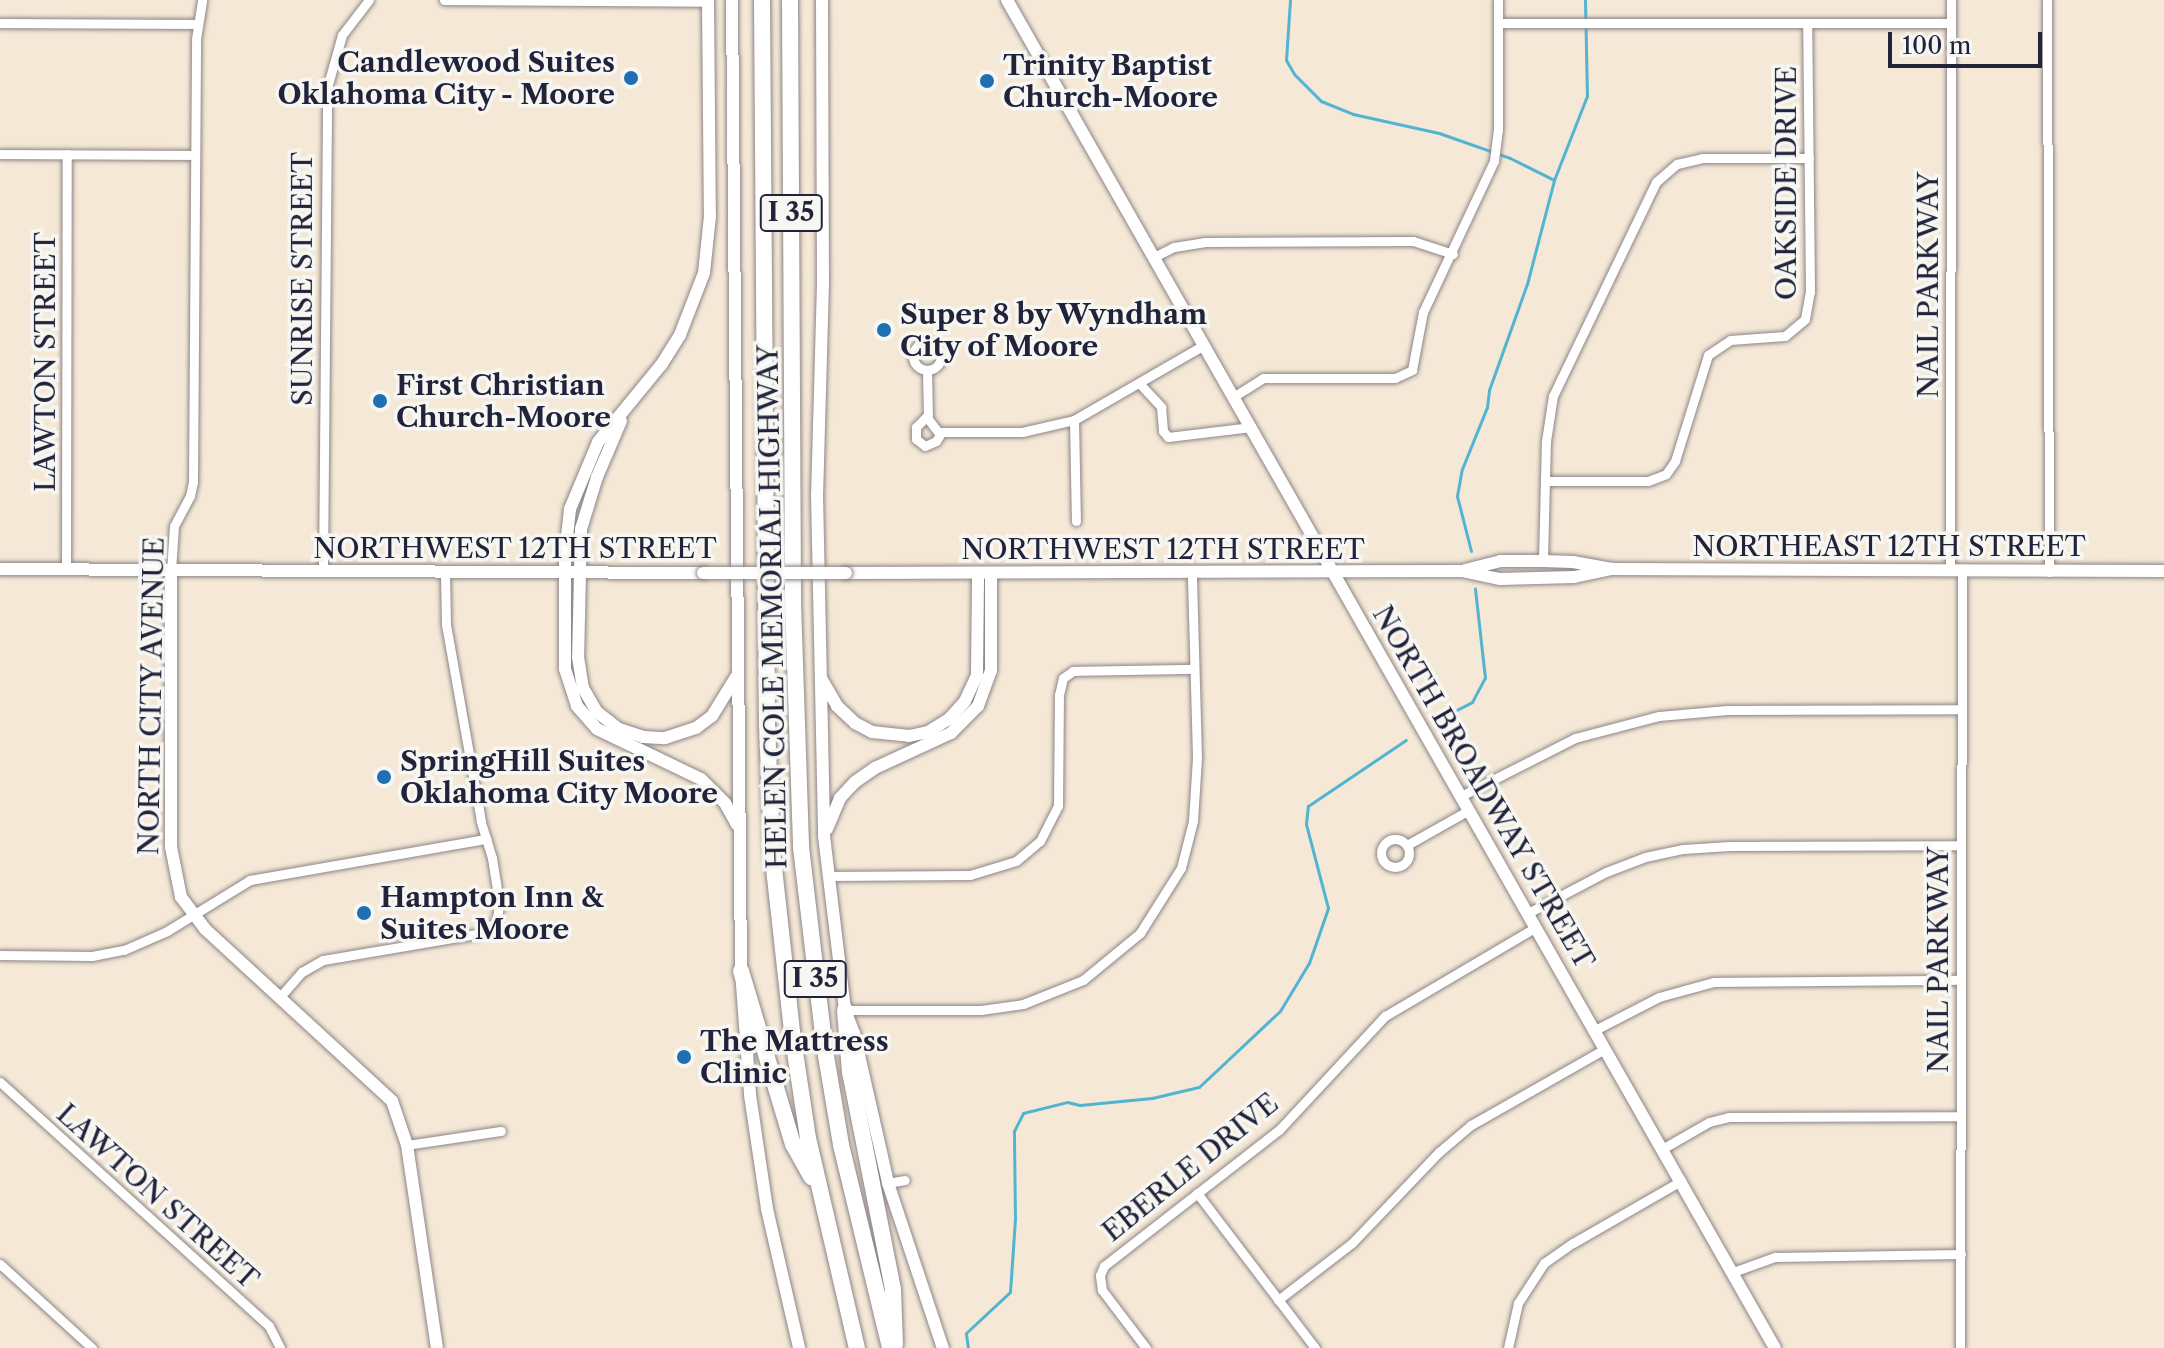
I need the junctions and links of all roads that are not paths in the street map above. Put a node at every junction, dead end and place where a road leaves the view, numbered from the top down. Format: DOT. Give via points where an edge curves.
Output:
graph roads {
  1 [pos="202,0"];
  2 [pos="369,0"];
  3 [pos="444,0"];
  4 [pos="732,0"];
  5 [pos="762,0"];
  6 [pos="790,0"];
  7 [pos="822,0"];
  8 [pos="1007,0"];
  9 [pos="1498,0"];
  10 [pos="1951,0"];
  11 [pos="2047,0"];
  12 [pos="708,1"];
  13 [pos="0,23"];
  14 [pos="1498,23"];
  15 [pos="1807,23"];
  16 [pos="1951,23"];
  17 [pos="196,24"];
  18 [pos="0,154"];
  19 [pos="67,154"];
  20 [pos="194,155"];
  21 [pos="1809,158"];
  22 [pos="1453,254"];
  23 [pos="1154,257"];
  24 [pos="1204,345"];
  25 [pos="927,370"];
  26 [pos="1139,383"];
  27 [pos="1233,397"];
  28 [pos="630,404"];
  29 [pos="927,416"];
  30 [pos="1074,420"];
  31 [pos="1251,427"];
  32 [pos="941,433"];
  33 [pos="1545,481"];
  34 [pos="1076,521"];
  35 [pos="1543,561"];
  36 [pos="0,569"];
  37 [pos="66,569"];
  38 [pos="1613,569"];
  39 [pos="171,571"];
  40 [pos="323,571"];
  41 [pos="1462,571"];
  42 [pos="1956,571"];
  43 [pos="2164,571"];
  44 [pos="445,572"];
  45 [pos="1334,572"];
  46 [pos="2049,572"];
  47 [pos="564,573"];
  48 [pos="579,573"];
  49 [pos="985,573"];
  50 [pos="1192,573"];
  51 [pos="1548,577"];
  52 [pos="1193,669"];
  53 [pos="818,671"];
  54 [pos="737,674"];
  55 [pos="1961,709"];
  56 [pos="1461,796"];
  57 [pos="1469,810"];
  58 [pos="739,829"];
  59 [pos="824,836"];
  60 [pos="486,839"];
  61 [pos="1407,845"];
  62 [pos="1960,845"];
  63 [pos="828,876"];
  64 [pos="1528,913"];
  65 [pos="193,915"];
  66 [pos="1536,927"];
  67 [pos="0,955"];
  68 [pos="741,971"];
  69 [pos="1960,980"];
  70 [pos="279,998"];
  71 [pos="845,1010"];
  72 [pos="1595,1030"];
  73 [pos="1605,1049"];
  74 [pos="0,1082"];
  75 [pos="1961,1116"];
  76 [pos="501,1131"];
  77 [pos="407,1145"];
  78 [pos="1662,1149"];
  79 [pos="905,1180"];
  80 [pos="1681,1181"];
  81 [pos="888,1183"];
  82 [pos="1197,1193"];
  83 [pos="819,1194"];
  84 [pos="1961,1254"];
  85 [pos="0,1264"];
  86 [pos="1733,1272"];
  87 [pos="1278,1300"];
  88 [pos="92,1348"];
  89 [pos="280,1348"];
  90 [pos="437,1348"];
  91 [pos="799,1348"];
  92 [pos="857,1348"];
  93 [pos="893,1348"];
  94 [pos="943,1348"];
  95 [pos="1146,1348"];
  96 [pos="1315,1348"];
  97 [pos="1508,1348"];
  98 [pos="1775,1348"];
  99 [pos="1960,1348"];
  1 -- 17 [label="street, NORTH CITY AVENUE"];
  2 -- 40 [label="street, SUNRISE STREET" via="342,35 327,88"];
  3 -- 12 [label="street"];
  4 -- 54 [label="main road"];
  5 -- 83 [label="highway, HELEN COLE MEMORIAL HIGHWAY / I 35" via="772,850 793,1039"];
  6 -- 93 [label="highway, HELEN COLE MEMORIAL HIGHWAY / I 35" via="793,603 801,847 841,1145"];
  7 -- 53 [label="main road"];
  8 -- 23 [label="main road, NORTH BROADWAY STREET"];
  9 -- 14 [label="street"];
  10 -- 16 [label="street, NAIL PARKWAY"];
  11 -- 46 [label="street"];
  12 -- 28 [label="main road" via="710,216 704,273 680,335"];
  13 -- 17 [label="street"];
  14 -- 15 [label="street"];
  14 -- 22 [label="street" via="1494,161"];
  15 -- 16 [label="street"];
  15 -- 21 [label="street, OAKSIDE DRIVE"];
  16 -- 42 [label="street, NAIL PARKWAY"];
  17 -- 20 [label="street, NORTH CITY AVENUE"];
  18 -- 19 [label="street"];
  19 -- 20 [label="street"];
  19 -- 37 [label="street, LAWTON STREET"];
  20 -- 39 [label="street, NORTH CITY AVENUE" via="193,482 174,526"];
  21 -- 33 [label="street" via="1702,158 1677,164 1656,182 1556,386 1547,424"];
  21 -- 33 [label="street, OAKSIDE DRIVE" via="1810,306 1799,326 1777,338 1730,340 1708,355 1675,461 1666,474 1648,481"];
  22 -- 23 [label="street" via="1422,242 1204,242"];
  22 -- 27 [label="street" via="1417,327 1416,361 1408,374 1263,378"];
  23 -- 24 [label="main road, NORTH BROADWAY STREET"];
  24 -- 26 [label="street"];
  24 -- 27 [label="main road, NORTH BROADWAY STREET"];
  25 -- 29 [label="street"];
  26 -- 30 [label="street"];
  26 -- 31 [label="street" via="1161,407 1168,437"];
  27 -- 31 [label="main road, NORTH BROADWAY STREET"];
  28 -- 47 [label="main road" via="598,442 570,509"];
  28 -- 48 [label="main road" via="586,510"];
  29 -- 32 [label="street"];
  29 -- 32 [label="street" via="916,427 919,443 925,446"];
  30 -- 32 [label="street" via="1022,432"];
  30 -- 34 [label="street"];
  31 -- 45 [label="main road, NORTH BROADWAY STREET"];
  33 -- 35 [label="street"];
  35 -- 38 [label="main road, NORTHEAST 12TH STREET"];
  35 -- 41 [label="main road, NORTHEAST 12TH STREET" via="1500,561"];
  35 -- 51 [label="main road"];
  36 -- 37 [label="main road, NORTHWEST 12TH STREET"];
  37 -- 39 [label="main road, NORTHWEST 12TH STREET"];
  38 -- 42 [label="main road, NORTHEAST 12TH STREET"];
  38 -- 51 [label="main road, NORTHEAST 12TH STREET"];
  39 -- 40 [label="main road, NORTHWEST 12TH STREET"];
  39 -- 65 [label="main road, NORTH CITY AVENUE" via="171,856 181,897"];
  40 -- 44 [label="main road, NORTHWEST 12TH STREET"];
  41 -- 45 [label="main road, NORTHWEST 12TH STREET"];
  41 -- 51 [label="main road, NORTHEAST 12TH STREET" via="1500,579"];
  42 -- 46 [label="main road, NORTHEAST 12TH STREET"];
  42 -- 55 [label="street, NAIL PARKWAY"];
  43 -- 46 [label="main road, NORTHEAST 12TH STREET"];
  44 -- 47 [label="main road, NORTHWEST 12TH STREET"];
  44 -- 60 [label="street" via="446,625"];
  45 -- 50 [label="main road, NORTHWEST 12TH STREET"];
  45 -- 56 [label="main road, NORTH BROADWAY STREET"];
  47 -- 48 [label="main road, NORTHWEST 12TH STREET"];
  47 -- 58 [label="main road" via="565,669 577,706 608,736 701,779 725,803"];
  48 -- 49 [label="main road, NORTHWEST 12TH STREET, bridge"];
  48 -- 54 [label="main road" via="583,688 597,712 619,729 654,738 696,728 719,708"];
  49 -- 50 [label="main road, NORTHWEST 12TH STREET"];
  49 -- 53 [label="main road" via="977,675 959,710 939,726 898,737 862,727 837,706"];
  49 -- 59 [label="main road" via="991,671 978,706 951,733 855,782 833,810"];
  50 -- 52 [label="street"];
  52 -- 63 [label="street" via="1082,670 1063,678 1058,806 1040,841 1016,861 970,875"];
  52 -- 71 [label="street" via="1197,757 1188,844 1181,868 1154,915 1120,953 1065,990 1023,1004 972,1011"];
  53 -- 59 [label="main road"];
  54 -- 58 [label="main road"];
  55 -- 56 [label="street" via="1727,710 1659,716 1575,738"];
  55 -- 62 [label="street, NAIL PARKWAY"];
  56 -- 57 [label="main road, NORTH BROADWAY STREET"];
  57 -- 61 [label="street"];
  57 -- 64 [label="main road, NORTH BROADWAY STREET"];
  58 -- 68 [label="main road"];
  59 -- 63 [label="main road"];
  60 -- 65 [label="street" via="267,876 235,888"];
  60 -- 70 [label="street" via="499,902 494,926 482,933 323,960 302,972"];
  62 -- 64 [label="street" via="1683,849 1606,872"];
  62 -- 69 [label="street, NAIL PARKWAY"];
  63 -- 71 [label="main road"];
  64 -- 66 [label="main road, NORTH BROADWAY STREET"];
  65 -- 67 [label="street" via="118,952"];
  65 -- 70 [label="main road, NORTH CITY AVENUE"];
  66 -- 72 [label="main road, NORTH BROADWAY STREET"];
  66 -- 82 [label="street, EBERLE DRIVE" via="1385,1016 1279,1130"];
  68 -- 83 [label="highway" via="793,1144"];
  68 -- 91 [label="main road" via="749,1082 767,1209"];
  69 -- 72 [label="street" via="1714,982 1659,997"];
  69 -- 75 [label="street, NAIL PARKWAY"];
  70 -- 77 [label="main road, NORTH CITY AVENUE" via="392,1101"];
  71 -- 81 [label="main road"];
  71 -- 93 [label="highway" via="850,1072 893,1290"];
  72 -- 73 [label="main road, NORTH BROADWAY STREET"];
  73 -- 78 [label="main road, NORTH BROADWAY STREET"];
  73 -- 87 [label="street" via="1459,1134 1352,1243"];
  74 -- 89 [label="street, LAWTON STREET" via="269,1326"];
  75 -- 78 [label="street" via="1729,1117 1709,1122"];
  75 -- 84 [label="street, NAIL PARKWAY"];
  76 -- 77 [label="street"];
  77 -- 90 [label="main road, NORTH CITY AVENUE"];
  78 -- 80 [label="main road, NORTH BROADWAY STREET"];
  79 -- 81 [label="street"];
  80 -- 86 [label="main road, NORTH BROADWAY STREET"];
  80 -- 97 [label="street" via="1544,1263 1518,1303"];
  81 -- 94 [label="main road"];
  82 -- 87 [label="street"];
  82 -- 95 [label="street, EBERLE DRIVE" via="1101,1271 1102,1290"];
  83 -- 92 [label="highway, HELEN COLE MEMORIAL HIGHWAY / I 35"];
  84 -- 86 [label="street" via="1775,1257"];
  84 -- 99 [label="street, NAIL PARKWAY"];
  85 -- 88 [label="street"];
  86 -- 98 [label="main road, NORTH BROADWAY STREET"];
  87 -- 96 [label="street"];
}
